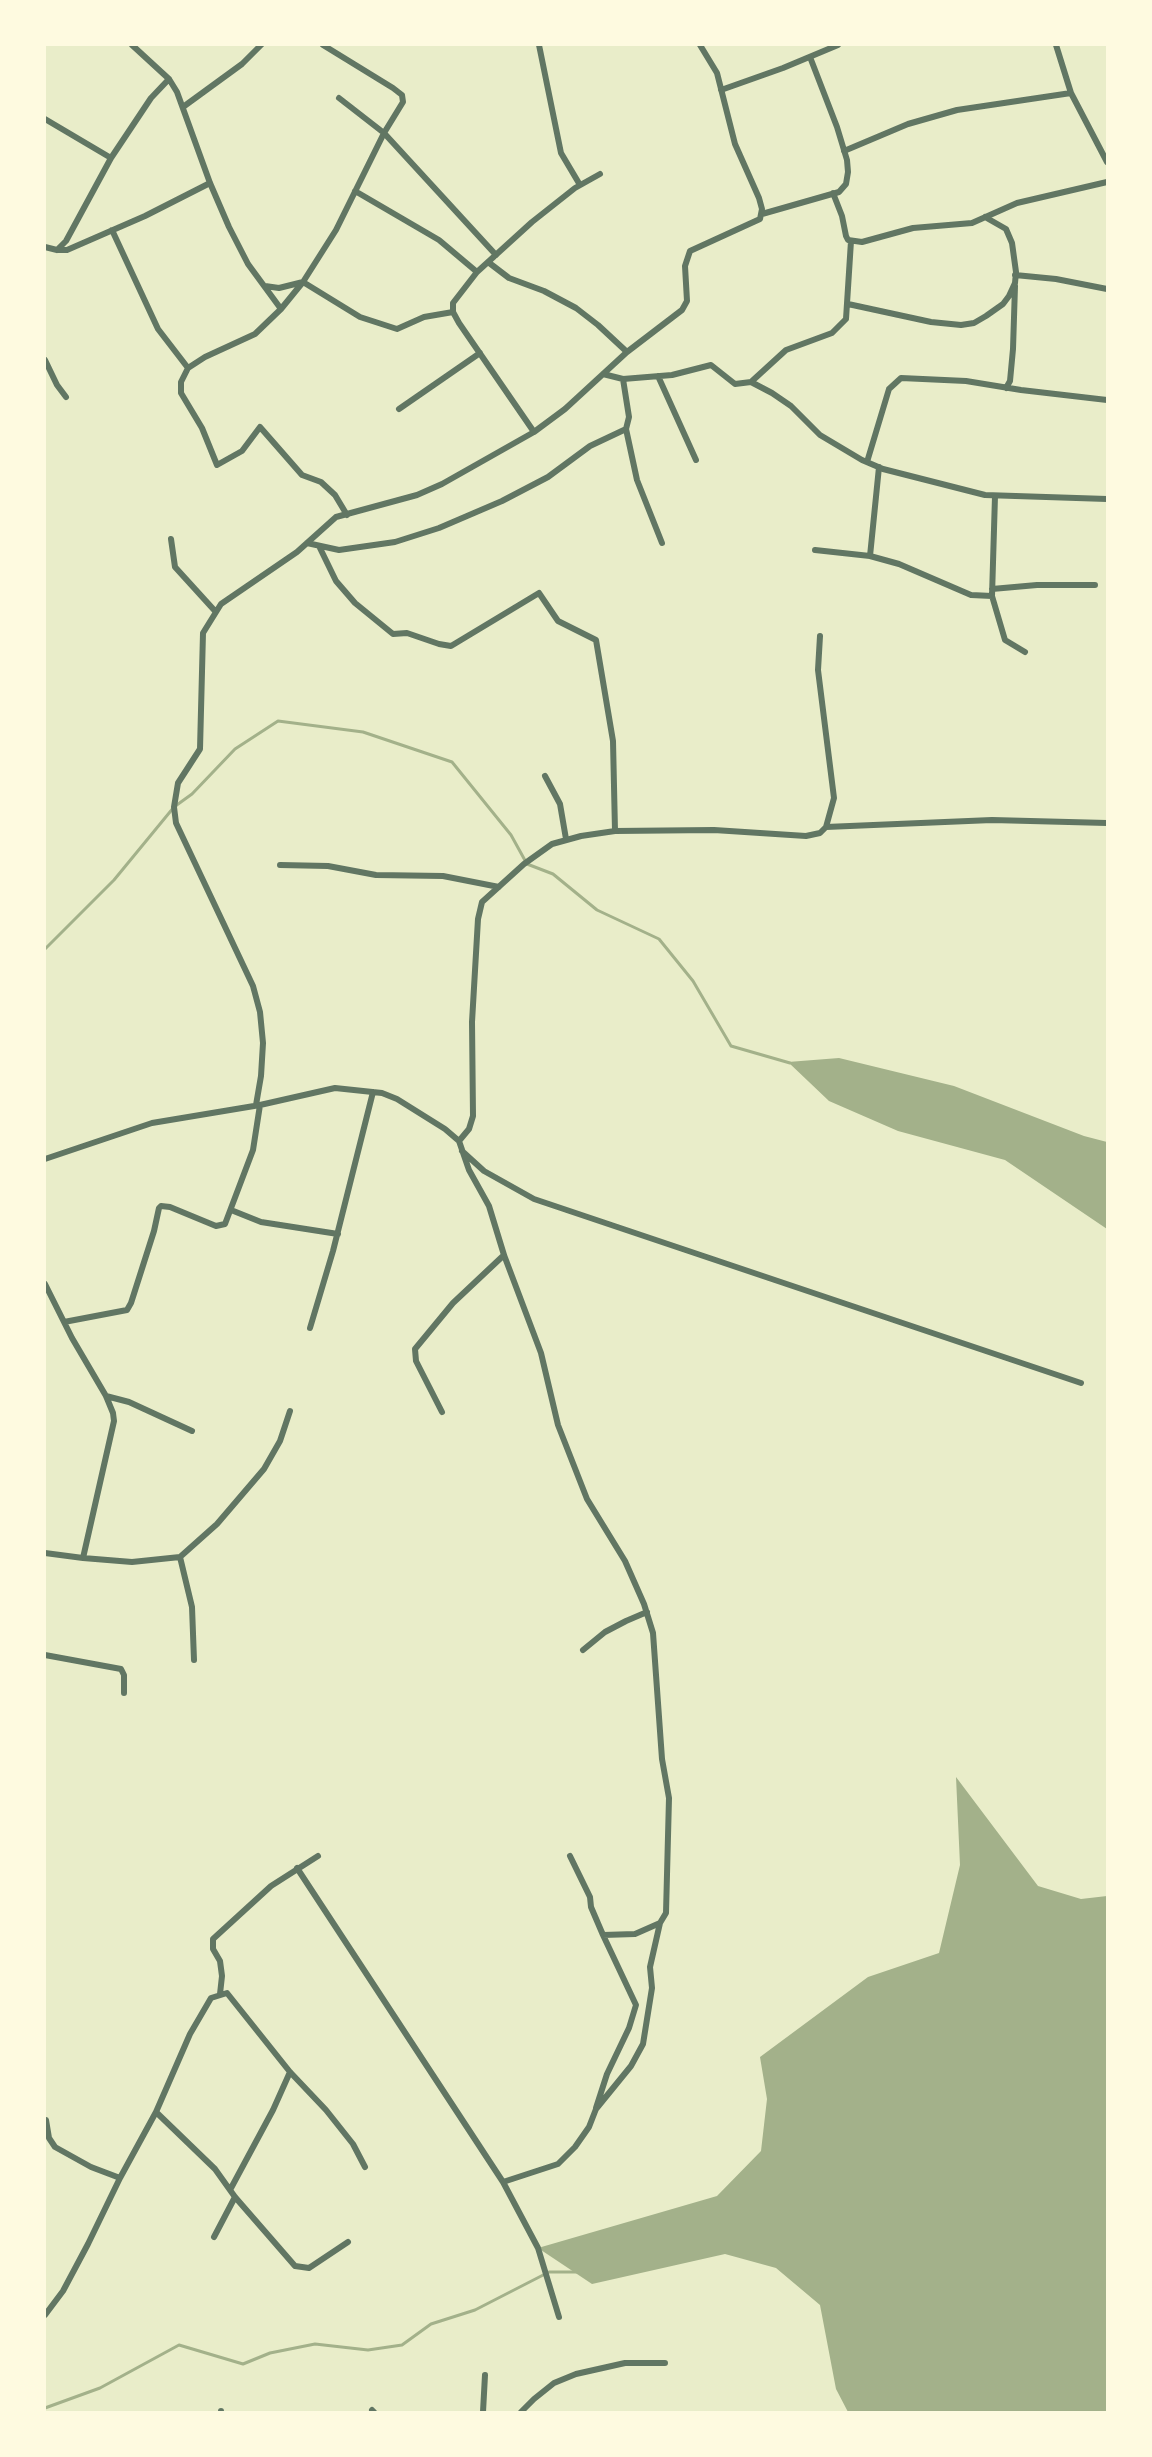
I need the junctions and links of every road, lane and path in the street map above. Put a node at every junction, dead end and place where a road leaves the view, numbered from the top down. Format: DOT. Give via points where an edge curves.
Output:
graph roads {
  1 [pos="261,45"];
  2 [pos="323,45"];
  3 [pos="539,45"];
  4 [pos="700,45"];
  5 [pos="838,45"];
  6 [pos="1056,45"];
  7 [pos="137,46"];
  8 [pos="810,57"];
  9 [pos="169,79"];
  10 [pos="721,90"];
  11 [pos="1071,93"];
  12 [pos="339,98"];
  13 [pos="183,107"];
  14 [pos="45,119"];
  15 [pos="384,134"];
  16 [pos="844,151"];
  17 [pos="111,158"];
  18 [pos="1107,162"];
  19 [pos="600,174"];
  20 [pos="1107,182"];
  21 [pos="210,183"];
  22 [pos="580,185"];
  23 [pos="356,191"];
  24 [pos="833,193"];
  25 [pos="762,214"];
  26 [pos="985,217"];
  27 [pos="112,230"];
  28 [pos="851,241"];
  29 [pos="45,247"];
  30 [pos="57,250"];
  31 [pos="496,255"];
  32 [pos="488,262"];
  33 [pos="477,272"];
  34 [pos="1015,275"];
  35 [pos="303,282"];
  36 [pos="1015,283"];
  37 [pos="264,286"];
  38 [pos="1107,289"];
  39 [pos="848,304"];
  40 [pos="281,309"];
  41 [pos="453,312"];
  42 [pos="627,352"];
  43 [pos="480,353"];
  44 [pos="45,360"];
  45 [pos="188,368"];
  46 [pos="603,374"];
  47 [pos="658,376"];
  48 [pos="623,379"];
  49 [pos="751,382"];
  50 [pos="1006,388"];
  51 [pos="66,397"];
  52 [pos="1107,400"];
  53 [pos="399,409"];
  54 [pos="626,429"];
  55 [pos="534,432"];
  56 [pos="696,460"];
  57 [pos="867,462"];
  58 [pos="879,467"];
  59 [pos="995,496"];
  60 [pos="1107,499"];
  61 [pos="347,515"];
  62 [pos="171,539"];
  63 [pos="307,543"];
  64 [pos="662,543"];
  65 [pos="319,546"];
  66 [pos="814,550"];
  67 [pos="870,556"];
  68 [pos="1095,585"];
  69 [pos="992,592"];
  70 [pos="215,611"];
  71 [pos="820,636"];
  72 [pos="1025,652"];
  73 [pos="545,777"];
  74 [pos="1107,823"];
  75 [pos="826,827"];
  76 [pos="615,831"];
  77 [pos="566,839"];
  78 [pos="280,865"];
  79 [pos="500,887"];
  80 [pos="373,1092"];
  81 [pos="258,1105"];
  82 [pos="459,1141"];
  83 [pos="462,1150"];
  84 [pos="45,1159"];
  85 [pos="231,1210"];
  86 [pos="338,1234"];
  87 [pos="504,1255"];
  88 [pos="45,1284"];
  89 [pos="64,1322"];
  90 [pos="310,1328"];
  91 [pos="1082,1383"];
  92 [pos="106,1396"];
  93 [pos="290,1411"];
  94 [pos="442,1412"];
  95 [pos="192,1431"];
  96 [pos="45,1553"];
  97 [pos="180,1557"];
  98 [pos="82,1558"];
  99 [pos="647,1612"];
  100 [pos="583,1650"];
  101 [pos="45,1654"];
  102 [pos="194,1660"];
  103 [pos="124,1694"];
  104 [pos="318,1856"];
  105 [pos="570,1856"];
  106 [pos="297,1868"];
  107 [pos="660,1923"];
  108 [pos="603,1935"];
  109 [pos="220,1994"];
  110 [pos="290,2072"];
  111 [pos="596,2109"];
  112 [pos="156,2112"];
  113 [pos="45,2120"];
  114 [pos="365,2168"];
  115 [pos="120,2178"];
  116 [pos="503,2182"];
  117 [pos="230,2190"];
  118 [pos="235,2197"];
  119 [pos="214,2237"];
  120 [pos="348,2242"];
  121 [pos="47,2310"];
  122 [pos="559,2317"];
  123 [pos="665,2362"];
  124 [pos="484,2375"];
  125 [pos="483,2412"];
  126 [pos="521,2412"];
  1 -- 13 [label="street" via="242,64"];
  2 -- 15 [label="street" via="402,95 403,102"];
  3 -- 22 [label="street" via="561,153"];
  4 -- 10 [label="street" via="714,65"];
  5 -- 8 [label="street"];
  6 -- 11 [label="street"];
  7 -- 9 [label="street"];
  8 -- 10 [label="street"];
  8 -- 16 [label="street"];
  9 -- 13 [label="street"];
  9 -- 17 [label="street" via="151,98"];
  10 -- 25 [label="street" via="735,144"];
  11 -- 16 [label="street" via="957,110 908,124"];
  11 -- 18 [label="street"];
  12 -- 15 [label="street"];
  13 -- 21 [label="street"];
  14 -- 17 [label="street"];
  15 -- 23 [label="street"];
  15 -- 31 [label="street"];
  16 -- 24 [label="street" via="846,184"];
  17 -- 30 [label="street" via="66,241"];
  19 -- 22 [label="street"];
  20 -- 26 [label="street" via="1046,195"];
  21 -- 27 [label="street"];
  21 -- 37 [label="street" via="248,264"];
  22 -- 31 [label="street"];
  23 -- 33 [label="street" via="439,240"];
  23 -- 35 [label="street"];
  24 -- 25 [label="street"];
  24 -- 28 [label="street"];
  25 -- 42 [label="street" via="754,223 690,251 685,266 687,301 682,310"];
  26 -- 28 [label="street" via="972,223 913,228 862,242"];
  26 -- 34 [label="street" via="1006,229 1012,243"];
  27 -- 30 [label="street" via="67,250"];
  27 -- 45 [label="street" via="158,328"];
  28 -- 39 [label="street"];
  29 -- 30 [label="street"];
  31 -- 32 [label="street"];
  32 -- 33 [label="street"];
  32 -- 42 [label="street" via="509,278 576,308"];
  33 -- 41 [label="street" via="457,295"];
  34 -- 36 [label="street"];
  34 -- 38 [label="street"];
  35 -- 37 [label="street" via="279,288"];
  35 -- 40 [label="street"];
  35 -- 41 [label="street" via="360,317 398,329 424,317"];
  36 -- 39 [label="street" via="1003,304 974,323 961,325"];
  36 -- 50 [label="street" via="1013,349"];
  37 -- 40 [label="street"];
  39 -- 49 [label="street" via="841,326 786,350"];
  40 -- 45 [label="street" via="255,334"];
  41 -- 43 [label="street"];
  42 -- 46 [label="street"];
  43 -- 53 [label="street"];
  43 -- 55 [label="street"];
  44 -- 51 [label="street"];
  45 -- 61 [label="street" via="181,393 202,428 217,465 242,451 260,427 302,475 321,482 335,495"];
  46 -- 48 [label="street"];
  46 -- 55 [label="street"];
  47 -- 48 [label="street"];
  47 -- 49 [label="street" via="711,365 735,384"];
  47 -- 56 [label="street"];
  48 -- 54 [label="street" via="629,417"];
  49 -- 57 [label="street" via="791,406 820,435"];
  50 -- 52 [label="street"];
  50 -- 57 [label="street" via="966,381 902,378 889,389"];
  54 -- 64 [label="street" via="637,480"];
  54 -- 65 [label="street" via="590,446 548,477 439,528 395,542 353,549"];
  55 -- 61 [label="street" via="442,484"];
  57 -- 58 [label="street"];
  58 -- 59 [label="street"];
  58 -- 67 [label="street"];
  59 -- 60 [label="street"];
  59 -- 69 [label="street"];
  61 -- 63 [label="street" via="336,517"];
  62 -- 70 [label="street" via="175,567"];
  63 -- 65 [label="street"];
  63 -- 70 [label="street"];
  65 -- 76 [label="street" via="336,580 393,634 407,633 451,646 539,593 558,621 596,640 614,741"];
  66 -- 67 [label="street"];
  67 -- 69 [label="street" via="971,595"];
  68 -- 69 [label="street" via="1037,585"];
  69 -- 72 [label="street" via="1005,640"];
  70 -- 81 [label="street" via="202,633 200,749 178,783 174,807 176,824 258,1003 263,1042"];
  71 -- 75 [label="street" via="818,670 834,798"];
  73 -- 77 [label="street" via="560,804"];
  74 -- 75 [label="street" via="992,820"];
  75 -- 76 [label="street" via="820,833 806,836 714,830"];
  76 -- 77 [label="street"];
  77 -- 79 [label="street" via="527,862"];
  78 -- 79 [label="street" via="328,866 376,875 443,876"];
  79 -- 82 [label="street" via="482,902 478,919 472,1022 473,1116"];
  80 -- 81 [label="street" via="335,1088"];
  80 -- 82 [label="street" via="398,1099"];
  80 -- 86 [label="street"];
  81 -- 84 [label="street" via="152,1123"];
  81 -- 85 [label="street" via="253,1150"];
  82 -- 83 [label="street"];
  83 -- 87 [label="street" via="489,1206"];
  83 -- 91 [label="street" via="484,1171 534,1199"];
  85 -- 86 [label="street" via="261,1222"];
  85 -- 89 [label="street" via="221,1227 161,1206 127,1310"];
  86 -- 90 [label="street"];
  87 -- 94 [label="street" via="453,1303 415,1349 416,1361"];
  87 -- 99 [label="street" via="541,1353 558,1425 587,1499 625,1561"];
  88 -- 89 [label="street"];
  89 -- 92 [label="street"];
  92 -- 95 [label="street" via="129,1402"];
  92 -- 98 [label="street" via="114,1421"];
  93 -- 97 [label="street" via="280,1441 264,1469 217,1524"];
  96 -- 98 [label="street"];
  97 -- 98 [label="street" via="132,1562"];
  97 -- 102 [label="street" via="192,1606"];
  99 -- 100 [label="street" via="605,1632"];
  99 -- 107 [label="street" via="653,1633 662,1759 669,1798 666,1912"];
  101 -- 103 [label="street" via="121,1669"];
  104 -- 106 [label="street"];
  105 -- 108 [label="street"];
  106 -- 109 [label="street" via="271,1886 213,1939 213,1949 220,1960"];
  106 -- 116 [label="street"];
  107 -- 108 [label="street" via="635,1934"];
  107 -- 111 [label="street" via="650,1966 652,1988 643,2044 631,2066"];
  108 -- 111 [label="street" via="636,2005"];
  109 -- 110 [label="street" via="227,1993"];
  109 -- 112 [label="street" via="211,1998 189,2034"];
  110 -- 114 [label="street" via="353,2144"];
  110 -- 117 [label="street"];
  111 -- 116 [label="street" via="582,2137 558,2164"];
  112 -- 115 [label="street"];
  112 -- 117 [label="street" via="215,2169"];
  113 -- 115 [label="street" via="55,2147 91,2168"];
  115 -- 121 [label="street" via="63,2291"];
  116 -- 122 [label="street" via="538,2248"];
  117 -- 118 [label="street"];
  118 -- 119 [label="street"];
  118 -- 120 [label="street" via="295,2266 309,2268"];
  123 -- 126 [label="street" via="625,2363 576,2374 554,2383"];
  124 -- 125 [label="street"];
}
